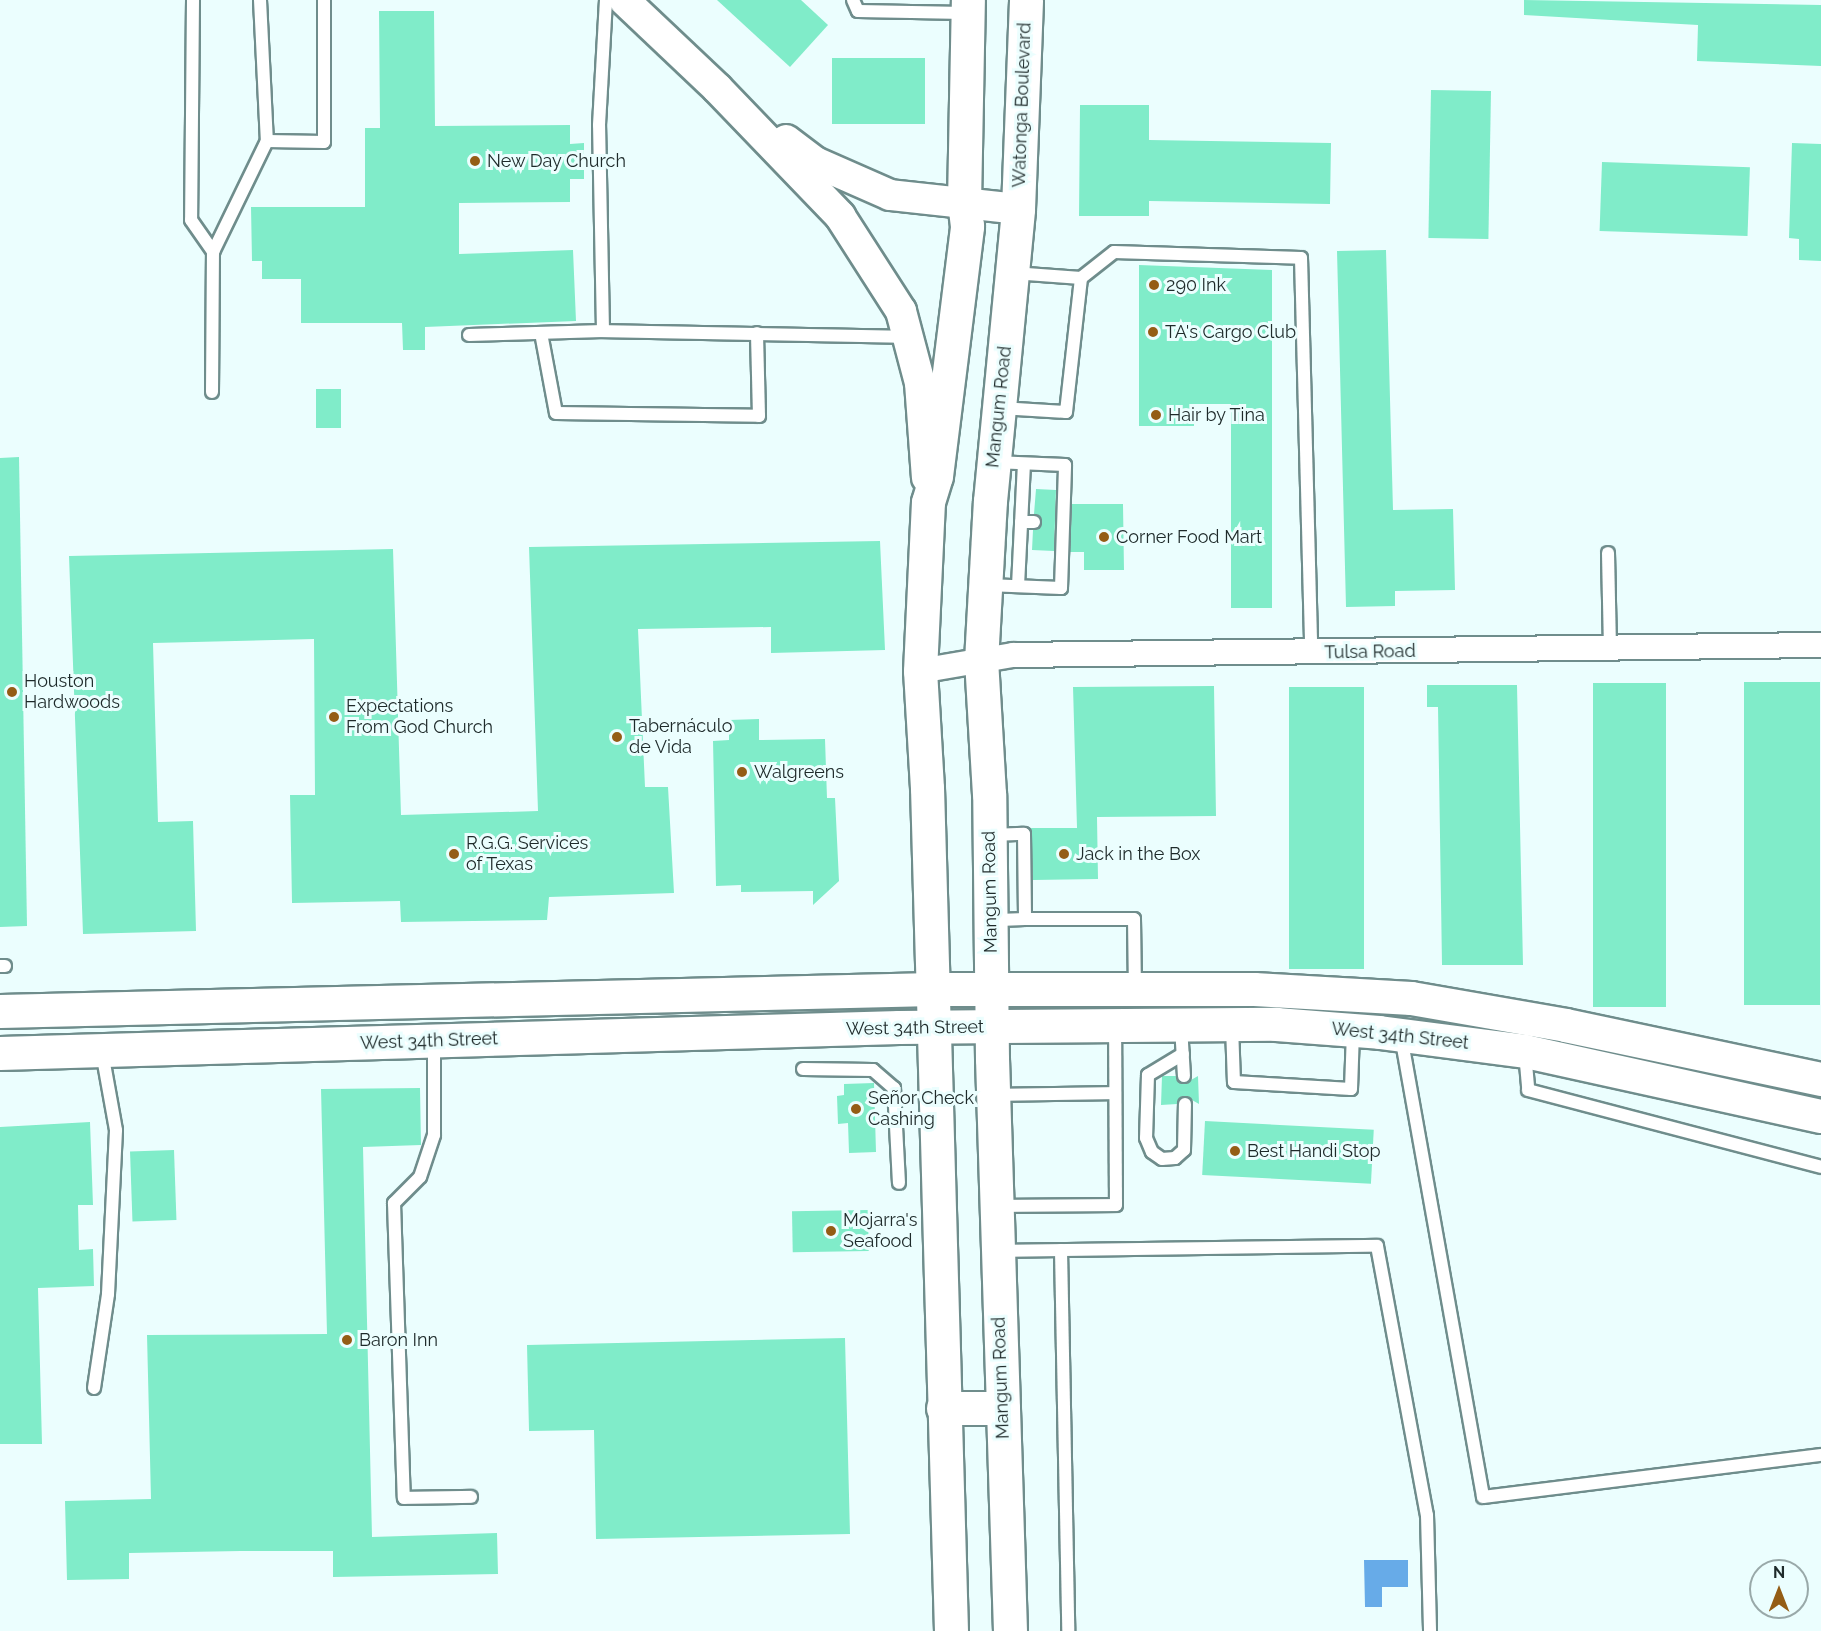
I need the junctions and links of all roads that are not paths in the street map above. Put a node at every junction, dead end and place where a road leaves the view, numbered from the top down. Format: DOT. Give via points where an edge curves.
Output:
graph roads {
  1 [pos="193,0"];
  2 [pos="260,0"];
  3 [pos="324,0"];
  4 [pos="606,0"];
  5 [pos="624,0"];
  6 [pos="853,0"];
  7 [pos="1026,0"];
  8 [pos="967,6"];
  9 [pos="717,88"];
  10 [pos="267,141"];
  11 [pos="964,203"];
  12 [pos="1018,209"];
  13 [pos="213,252"];
  14 [pos="1012,273"];
  15 [pos="1081,278"];
  16 [pos="603,331"];
  17 [pos="541,333"];
  18 [pos="758,333"];
  19 [pos="469,335"];
  20 [pos="910,337"];
  21 [pos="212,392"];
  22 [pos="999,408"];
  23 [pos="1009,463"];
  24 [pos="928,502"];
  25 [pos="1608,553"];
  26 [pos="986,585"];
  27 [pos="1018,586"];
  28 [pos="1821,645"];
  29 [pos="1610,646"];
  30 [pos="1311,653"];
  31 [pos="981,661"];
  32 [pos="920,671"];
  33 [pos="990,835"];
  34 [pos="1025,919"];
  35 [pos="991,920"];
  36 [pos="991,988"];
  37 [pos="933,989"];
  38 [pos="1135,990"];
  39 [pos="1382,994"];
  40 [pos="0,1011"];
  41 [pos="1232,1025"];
  42 [pos="1115,1026"];
  43 [pos="991,1027"];
  44 [pos="934,1028"];
  45 [pos="1378,1032"];
  46 [pos="1182,1040"];
  47 [pos="434,1041"];
  48 [pos="102,1050"];
  49 [pos="1525,1051"];
  50 [pos="0,1053"];
  51 [pos="803,1069"];
  52 [pos="1184,1076"];
  53 [pos="1821,1078"];
  54 [pos="1115,1093"];
  55 [pos="993,1095"];
  56 [pos="1185,1104"];
  57 [pos="1821,1116"];
  58 [pos="1821,1167"];
  59 [pos="899,1183"];
  60 [pos="995,1206"];
  61 [pos="1061,1250"];
  62 [pos="997,1251"];
  63 [pos="94,1388"];
  64 [pos="943,1408"];
  65 [pos="1003,1408"];
  66 [pos="1821,1455"];
  67 [pos="471,1497"];
  68 [pos="951,1631"];
  69 [pos="1010,1631"];
  70 [pos="1068,1631"];
  71 [pos="1430,1631"];
  1 -- 13 [label="lane" via="191,220"];
  2 -- 10 [label="lane"];
  3 -- 10 [label="lane" via="324,142"];
  4 -- 16 [label="lane" via="599,124"];
  5 -- 9 [label="street"];
  6 -- 8 [label="lane" via="858,11"];
  7 -- 12 [label="main road, Watonga Boulevard"];
  8 -- 11 [label="main road"];
  9 -- 11 [label="street" via="815,162 890,195"];
  9 -- 20 [label="street" via="840,216 901,311"];
  10 -- 13 [label="lane"];
  11 -- 12 [label="street"];
  11 -- 24 [label="main road" via="967,226 936,476"];
  12 -- 14 [label="main road, Mangum Road"];
  13 -- 21 [label="lane"];
  14 -- 15 [label="lane"];
  14 -- 22 [label="main road, Mangum Road"];
  15 -- 22 [label="lane" via="1066,412"];
  15 -- 30 [label="lane" via="1114,252 1301,258"];
  16 -- 17 [label="lane"];
  16 -- 18 [label="lane"];
  17 -- 18 [label="lane" via="556,413 759,416"];
  17 -- 19 [label="lane"];
  18 -- 20 [label="lane"];
  20 -- 24 [label="street" via="920,383"];
  22 -- 23 [label="main road, Mangum Road"];
  23 -- 26 [label="main road, Mangum Road"];
  23 -- 27 [label="lane" via="1028,522"];
  23 -- 27 [label="lane" via="1065,465 1059,524 1061,588"];
  24 -- 32 [label="main road"];
  25 -- 29 [label="lane"];
  26 -- 27 [label="lane"];
  26 -- 31 [label="main road, Mangum Road"];
  28 -- 29 [label="street, Tulsa Road"];
  29 -- 30 [label="street, Tulsa Road"];
  30 -- 31 [label="street, Tulsa Road" via="1013,655"];
  31 -- 32 [label="street, Tulsa Road"];
  31 -- 33 [label="main road, Mangum Road"];
  32 -- 37 [label="main road"];
  33 -- 34 [label="lane" via="1024,834"];
  33 -- 35 [label="main road, Mangum Road"];
  34 -- 35 [label="lane"];
  34 -- 38 [label="lane" via="1134,919"];
  35 -- 36 [label="main road, Mangum Road"];
  36 -- 37 [label="main road, West 34th Street"];
  36 -- 38 [label="main road, West 34th Street"];
  36 -- 43 [label="main road, Mangum Road"];
  37 -- 40 [label="main road, West 34th Street"];
  37 -- 44 [label="main road"];
  38 -- 39 [label="main road, West 34th Street"];
  39 -- 45 [label="main road"];
  39 -- 53 [label="main road, West 34th Street" via="1576,1027"];
  41 -- 45 [label="main road, West 34th Street"];
  41 -- 45 [label="lane" via="1233,1082 1351,1089"];
  41 -- 46 [label="main road, West 34th Street"];
  42 -- 43 [label="main road, West 34th Street"];
  42 -- 46 [label="main road, West 34th Street"];
  42 -- 54 [label="lane"];
  43 -- 44 [label="main road, West 34th Street"];
  43 -- 55 [label="main road, Mangum Road"];
  44 -- 47 [label="main road, West 34th Street"];
  44 -- 64 [label="main road"];
  45 -- 49 [label="main road, West 34th Street"];
  45 -- 66 [label="lane" via="1483,1497"];
  46 -- 52 [label="lane"];
  46 -- 56 [label="lane" via="1148,1076 1146,1138 1152,1152 1162,1159 1175,1158 1184,1150"];
  47 -- 48 [label="main road, West 34th Street"];
  47 -- 67 [label="lane" via="434,1135 420,1177 394,1203 404,1498"];
  48 -- 50 [label="main road, West 34th Street"];
  48 -- 63 [label="lane" via="116,1130 108,1294"];
  49 -- 57 [label="main road, West 34th Street"];
  49 -- 58 [label="lane" via="1528,1090"];
  51 -- 59 [label="lane" via="873,1070 894,1088"];
  54 -- 55 [label="lane"];
  54 -- 60 [label="lane" via="1116,1205"];
  55 -- 60 [label="main road, Mangum Road"];
  60 -- 62 [label="main road, Mangum Road"];
  61 -- 62 [label="lane"];
  61 -- 70 [label="lane"];
  61 -- 71 [label="lane" via="1377,1246 1427,1515"];
  62 -- 65 [label="main road, Mangum Road"];
  64 -- 65 [label="main road"];
  64 -- 68 [label="main road"];
  65 -- 69 [label="main road, Mangum Road"];
}
